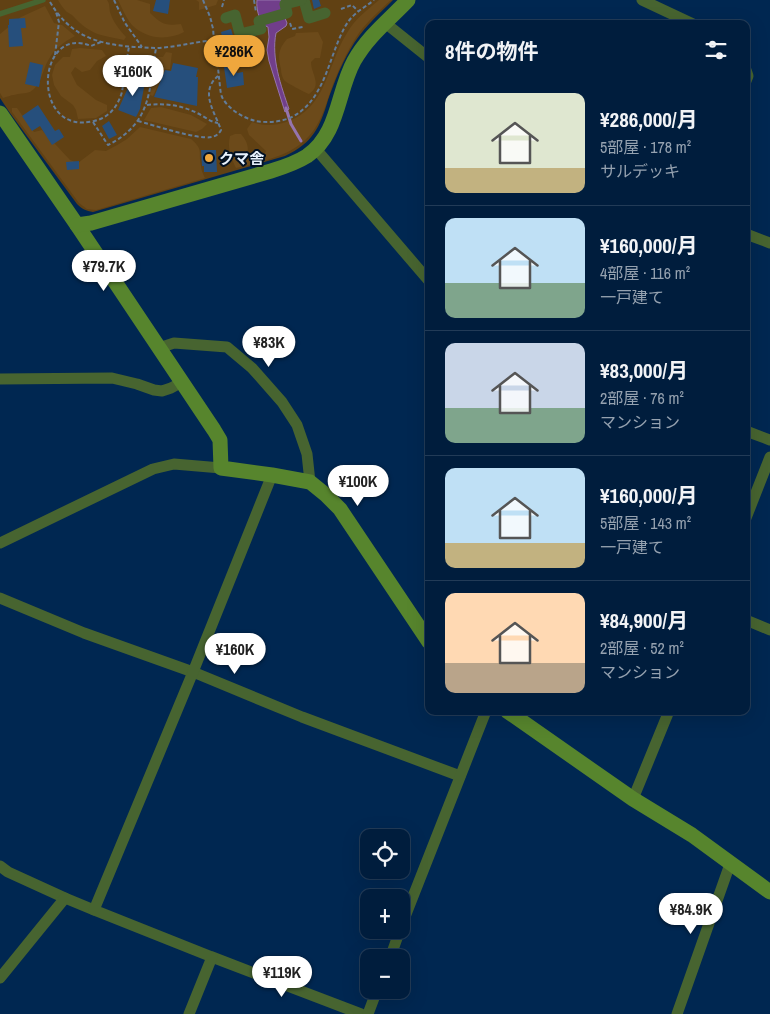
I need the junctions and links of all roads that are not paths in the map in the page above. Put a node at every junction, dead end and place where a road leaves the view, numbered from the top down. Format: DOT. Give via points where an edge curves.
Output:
graph roads {
  1 [pos="43,0"];
  2 [pos="302,0"];
  3 [pos="408,0"];
  4 [pos="642,0"];
  5 [pos="325,12"];
  6 [pos="0,14"];
  7 [pos="226,18"];
  8 [pos="684,20"];
  9 [pos="384,22"];
  10 [pos="425,55"];
  11 [pos="0,112"];
  12 [pos="316,149"];
  13 [pos="77,225"];
  14 [pos="750,236"];
  15 [pos="770,244"];
  16 [pos="425,276"];
  17 [pos="159,348"];
  18 [pos="0,379"];
  19 [pos="182,382"];
  20 [pos="750,432"];
  21 [pos="770,440"];
  22 [pos="770,457"];
  23 [pos="221,468"];
  24 [pos="272,475"];
  25 [pos="310,482"];
  26 [pos="750,508"];
  27 [pos="0,543"];
  28 [pos="0,598"];
  29 [pos="750,622"];
  30 [pos="770,630"];
  31 [pos="425,636"];
  32 [pos="193,672"];
  33 [pos="484,715"];
  34 [pos="514,715"];
  35 [pos="667,715"];
  36 [pos="460,776"];
  37 [pos="633,799"];
  38 [pos="730,864"];
  39 [pos="0,866"];
  40 [pos="770,892"];
  41 [pos="65,898"];
  42 [pos="410,906"];
  43 [pos="94,910"];
  44 [pos="212,957"];
  45 [pos="0,978"];
  46 [pos="374,999"];
  47 [pos="190,1014"];
  48 [pos="361,1014"];
  49 [pos="368,1014"];
  50 [pos="677,1014"];
  1 -- 6 [label="lane"];
  2 -- 5 [label="street" via="308,18"];
  2 -- 7 [label="street" via="285,4 287,14 258,21 261,29 240,34 235,15"];
  3 -- 9 [label="street"];
  4 -- 8 [label="street"];
  9 -- 10 [label="street"];
  9 -- 12 [label="street" via="353,62 331,127"];
  11 -- 13 [label="street"];
  12 -- 13 [label="street" via="300,160 272,171"];
  12 -- 16 [label="street"];
  13 -- 17 [label="street"];
  14 -- 15 [label="street"];
  17 -- 19 [label="street"];
  17 -- 25 [label="street" via="174,343 227,347 252,368 297,425 307,454"];
  18 -- 19 [label="street" via="112,378 162,391"];
  19 -- 23 [label="street" via="220,440"];
  20 -- 21 [label="street"];
  22 -- 26 [label="street"];
  23 -- 24 [label="street"];
  23 -- 27 [label="street" via="174,464 152,469"];
  24 -- 25 [label="street"];
  24 -- 32 [label="street"];
  25 -- 31 [label="street" via="340,509"];
  28 -- 32 [label="street" via="84,633"];
  29 -- 30 [label="street"];
  32 -- 36 [label="street"];
  32 -- 43 [label="street"];
  33 -- 36 [label="street"];
  34 -- 37 [label="street"];
  35 -- 37 [label="street"];
  36 -- 42 [label="street"];
  37 -- 38 [label="street" via="692,835"];
  38 -- 40 [label="street"];
  38 -- 50 [label="street"];
  39 -- 41 [label="street"];
  41 -- 43 [label="street"];
  41 -- 45 [label="street"];
  43 -- 44 [label="street"];
  44 -- 47 [label="street"];
  44 -- 48 [label="street"];
  46 -- 49 [label="street"];
}
